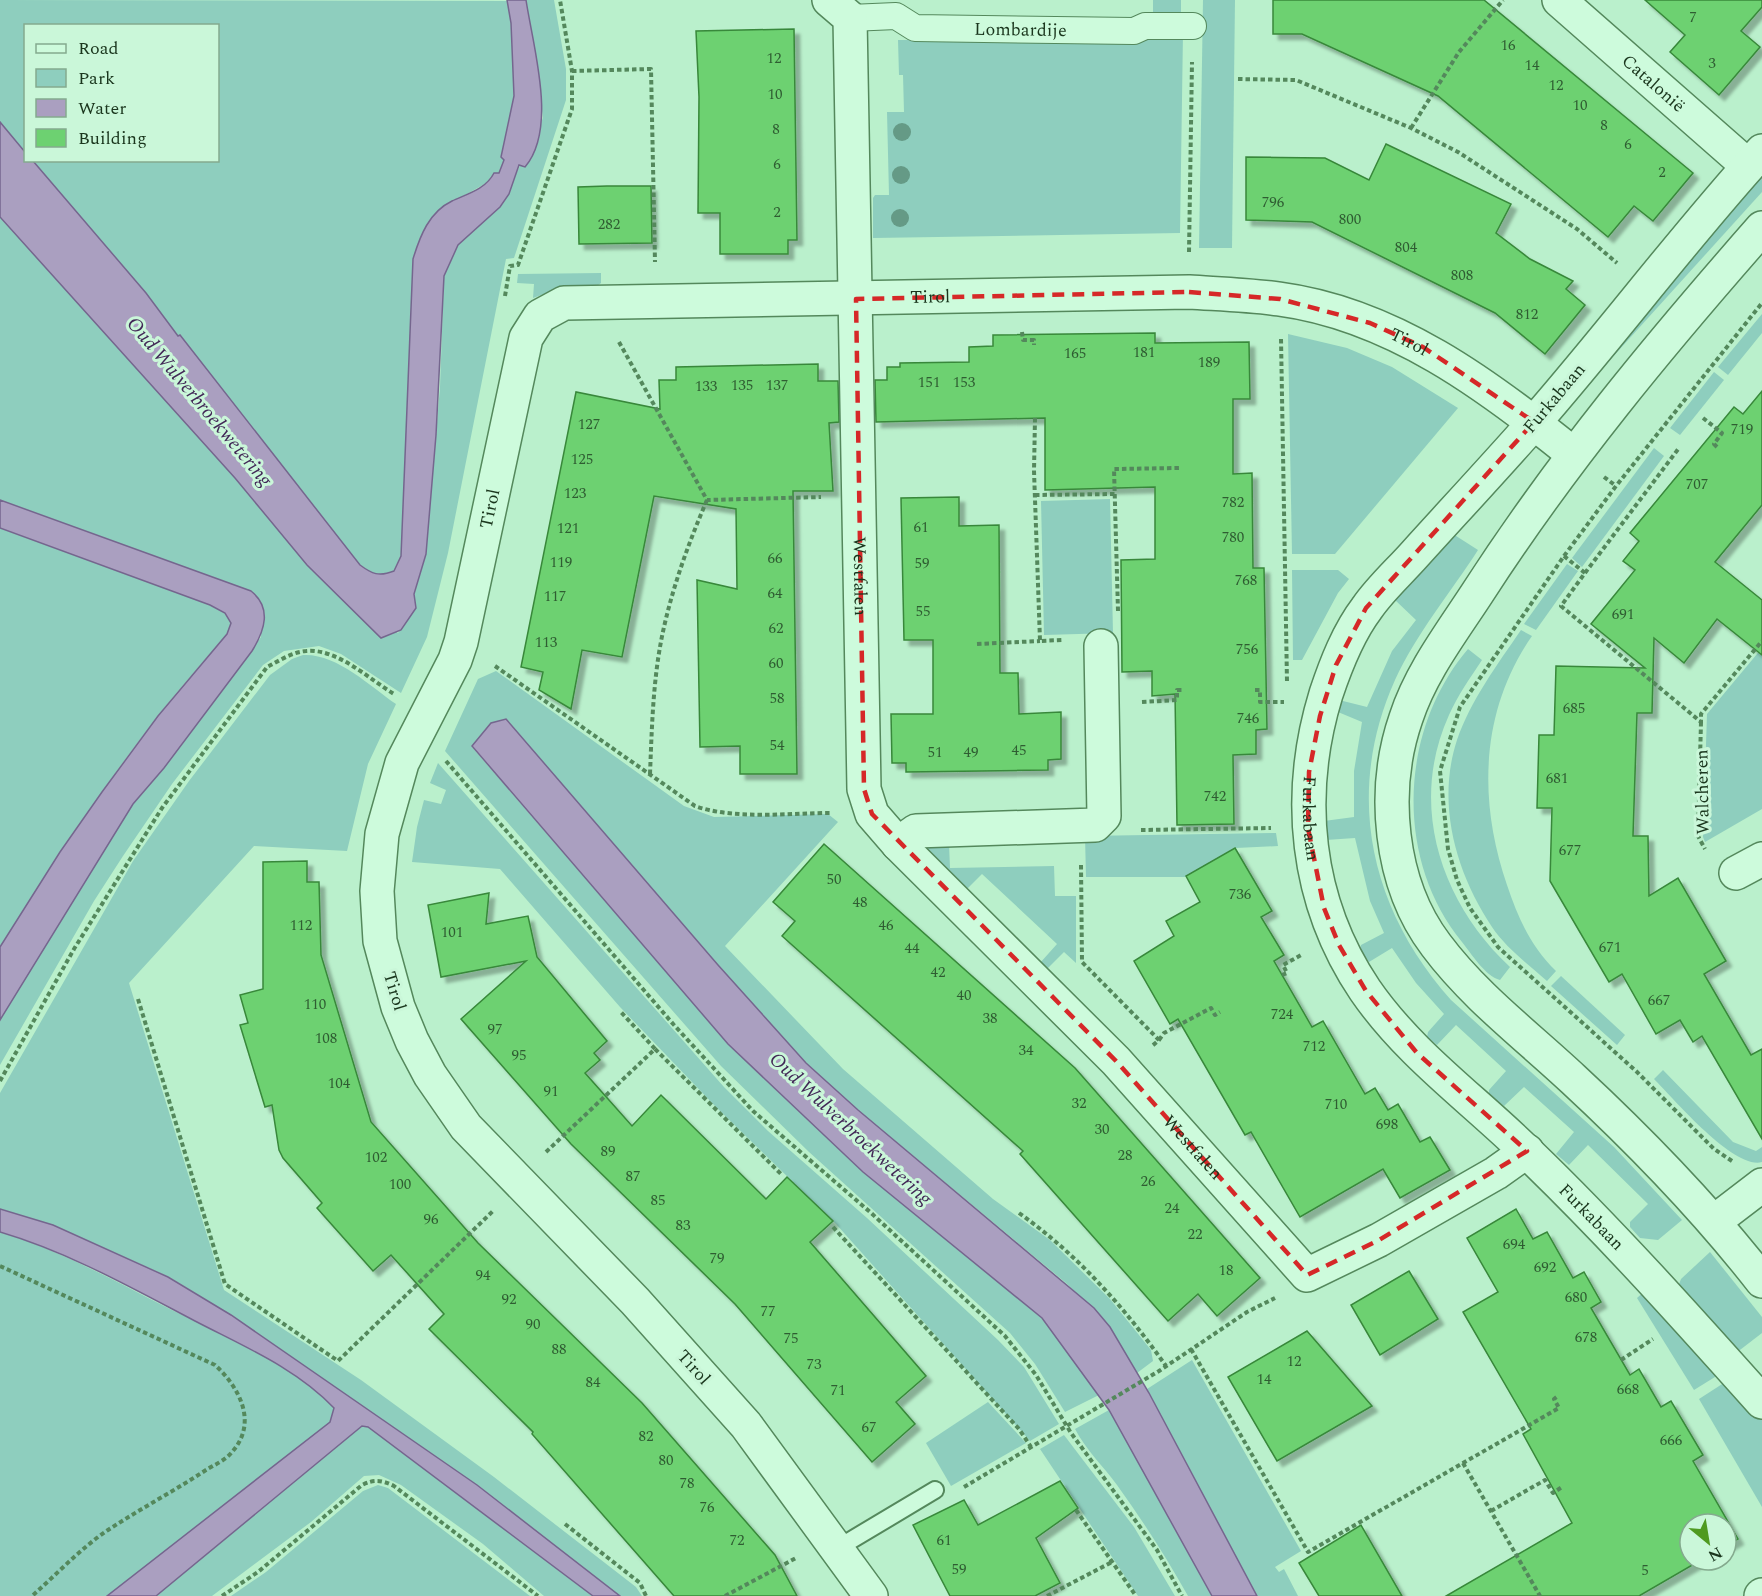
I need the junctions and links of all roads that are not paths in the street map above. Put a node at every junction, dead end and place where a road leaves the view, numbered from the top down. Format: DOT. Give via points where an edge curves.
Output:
graph roads {
  1 [pos="1559,0"];
  2 [pos="839,9"];
  3 [pos="1193,26"];
  4 [pos="1755,158"];
  5 [pos="1762,228"];
  6 [pos="856,299"];
  7 [pos="1534,422"];
  8 [pos="1573,454"];
  9 [pos="1101,642"];
  10 [pos="898,844"];
  11 [pos="1527,1152"];
  12 [pos="1762,1185"];
  13 [pos="1716,1221"];
  14 [pos="1762,1281"];
  15 [pos="1762,1402"];
  16 [pos="935,1491"];
  17 [pos="838,1548"];
  18 [pos="871,1596"];
  1 -- 4 [label="street, Catalonië"];
  2 -- 3 [label="street, Lombardije" via="896,16 915,28 1134,31 1145,26"];
  2 -- 6 [label="street, Lombardije"];
  4 -- 7 [label="street, Furkabaan"];
  5 -- 8 [label="street" via="1667,336"];
  6 -- 7 [label="street, Tirol" via="1189,292 1280,299 1370,323 1424,347"];
  6 -- 10 [label="street, Westfalen" via="864,789 872,814"];
  6 -- 17 [label="street, Tirol" via="564,303 540,316 526,338 461,642 402,763 382,834 377,891 380,941 398,1007 430,1075 466,1127 635,1301 746,1425"];
  7 -- 8 [label="street, Tirol"];
  7 -- 11 [label="street, Furkabaan" via="1366,609 1336,665 1320,716 1309,772 1308,828 1324,908 1339,945 1366,991 1417,1053"];
  8 -- 13 [label="street" via="1427,670 1406,717 1394,763 1395,848 1407,891 1435,944 1473,987 1610,1113"];
  9 -- 10 [label="street" via="1104,816 1088,825 916,831"];
  10 -- 11 [label="street, Westfalen" via="1126,1072 1307,1275 1379,1240"];
  11 -- 15 [label="street, Furkabaan" via="1650,1276"];
  12 -- 13 [label="street"];
  13 -- 14 [label="street"];
  16 -- 17 [label="lane"];
  17 -- 18 [label="street, Tirol"];
}
